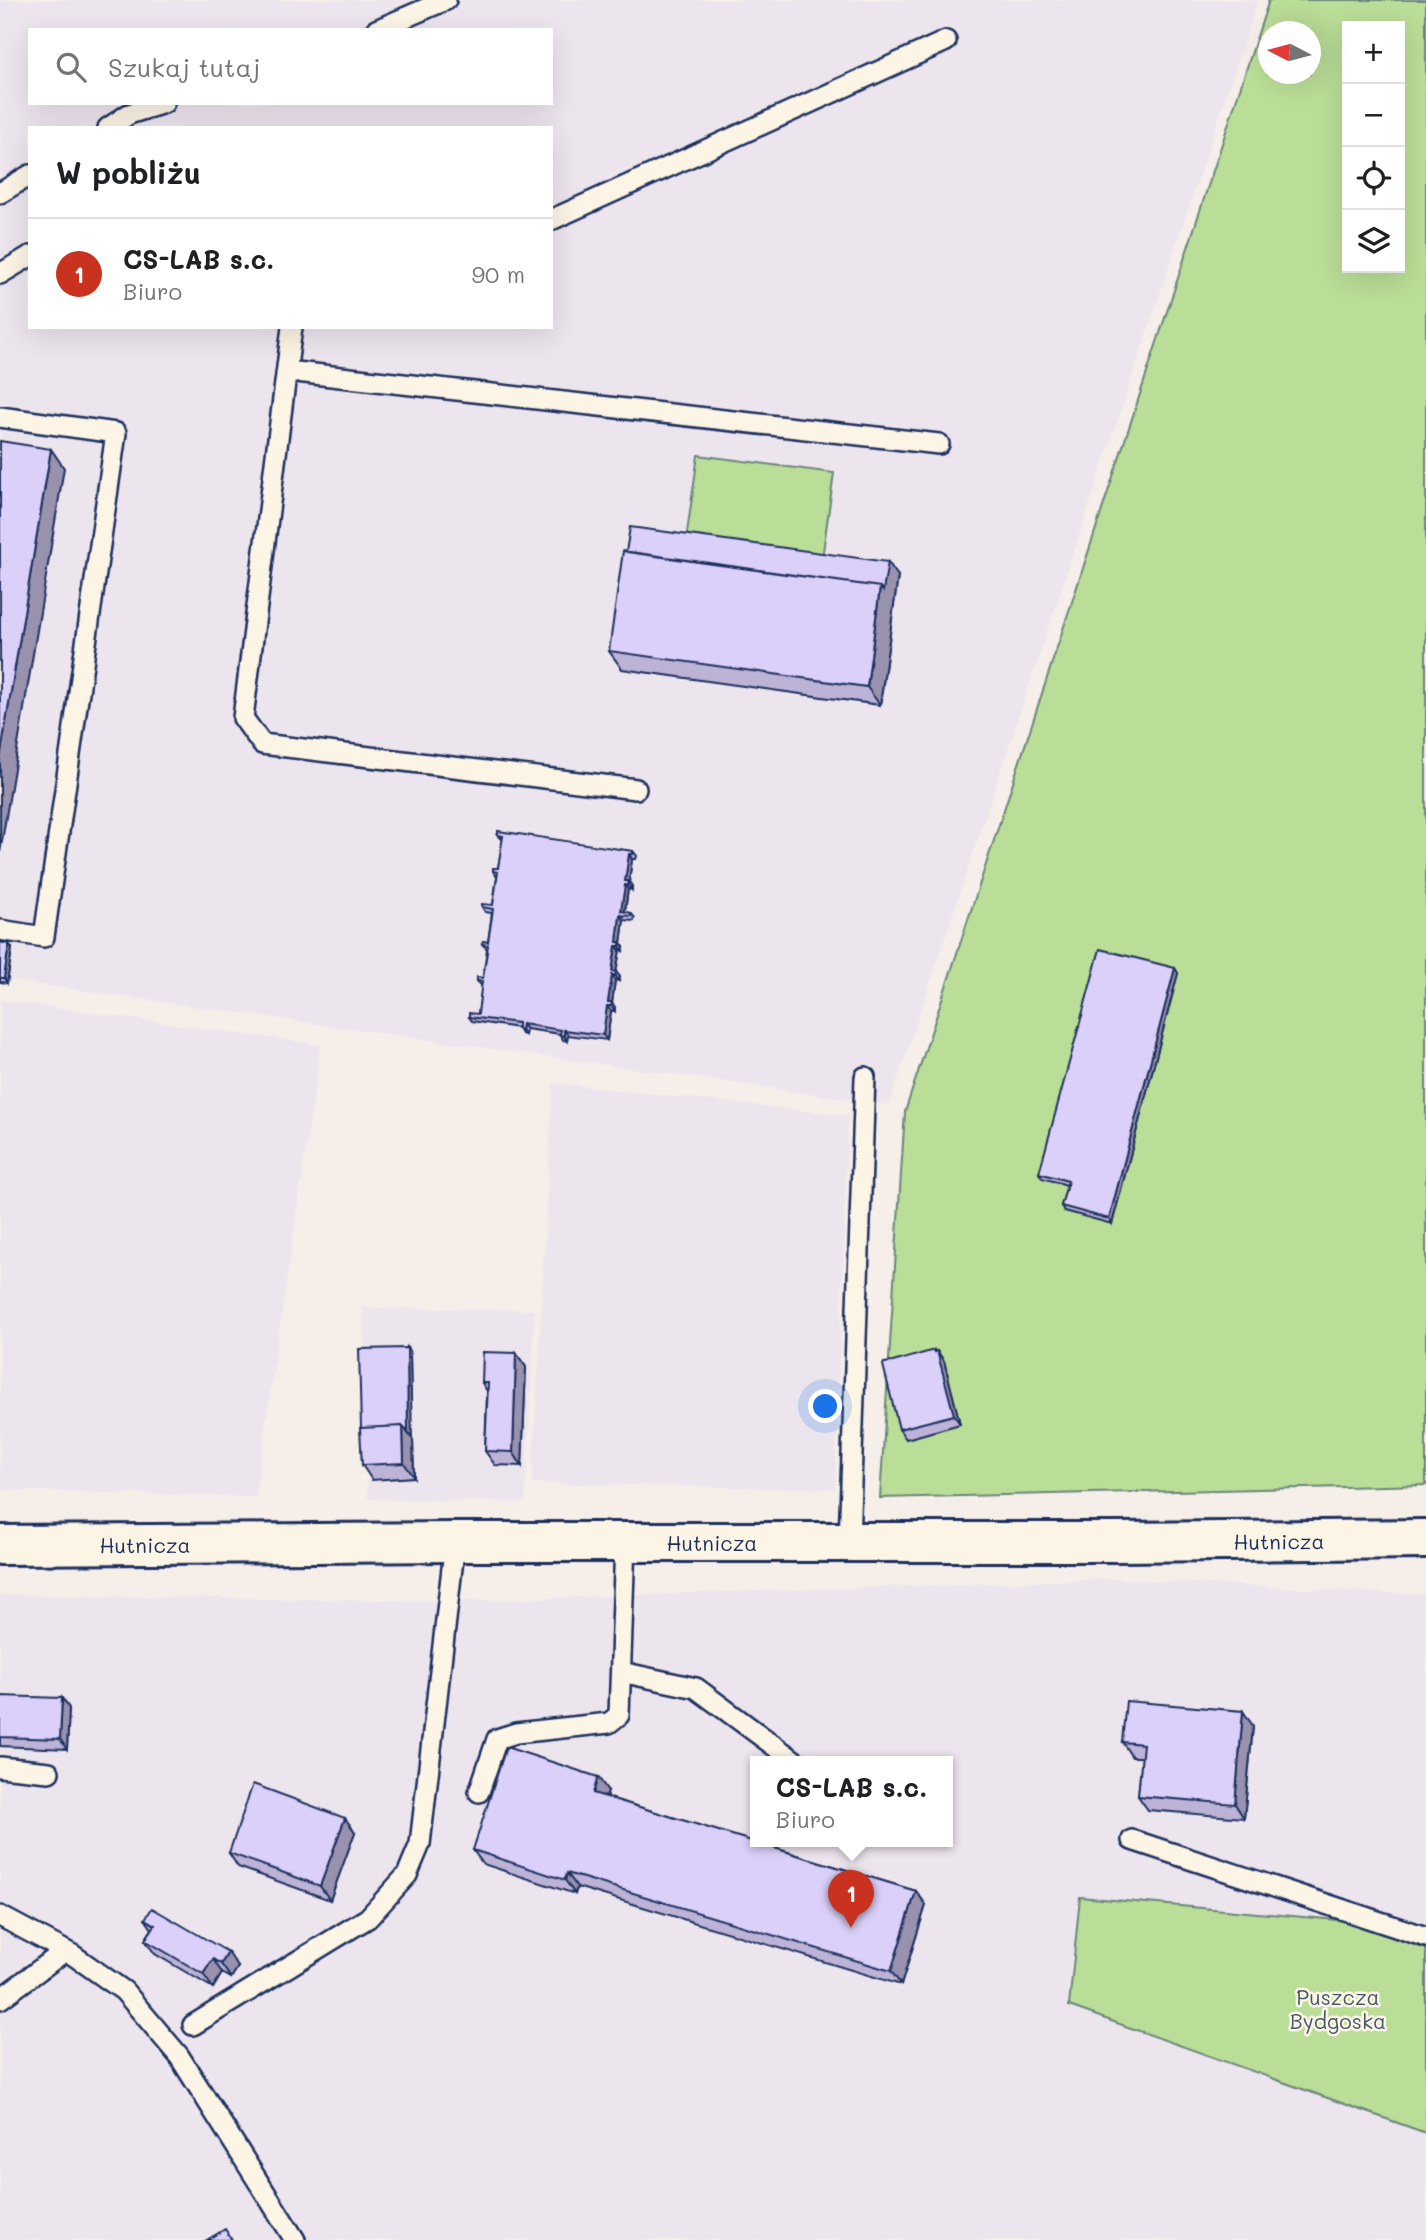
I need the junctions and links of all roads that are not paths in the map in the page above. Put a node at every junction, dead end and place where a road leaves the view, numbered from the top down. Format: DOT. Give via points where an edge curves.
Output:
graph roads {
  1 [pos="446,0"];
  2 [pos="381,28"];
  3 [pos="946,41"];
  4 [pos="158,105"];
  5 [pos="110,126"];
  6 [pos="28,176"];
  7 [pos="0,193"];
  8 [pos="553,219"];
  9 [pos="28,257"];
  10 [pos="0,274"];
  11 [pos="292,329"];
  12 [pos="287,371"];
  13 [pos="0,417"];
  14 [pos="939,444"];
  15 [pos="636,789"];
  16 [pos="0,930"];
  17 [pos="865,1077"];
  18 [pos="1426,1539"];
  19 [pos="455,1542"];
  20 [pos="625,1542"];
  21 [pos="849,1542"];
  22 [pos="0,1545"];
  23 [pos="621,1672"];
  24 [pos="788,1756"];
  25 [pos="0,1767"];
  26 [pos="49,1772"];
  27 [pos="479,1791"];
  28 [pos="1132,1840"];
  29 [pos="0,1916"];
  30 [pos="1426,1937"];
  31 [pos="65,1951"];
  32 [pos="0,1999"];
  33 [pos="193,2025"];
  34 [pos="295,2240"];
  1 -- 2 [label="lane"];
  3 -- 8 [label="lane"];
  4 -- 5 [label="lane"];
  6 -- 7 [label="lane"];
  9 -- 10 [label="lane"];
  11 -- 12 [label="lane"];
  12 -- 14 [label="lane"];
  12 -- 15 [label="lane" via="243,718 262,744"];
  13 -- 16 [label="lane" via="116,433 44,937"];
  17 -- 21 [label="lane"];
  18 -- 21 [label="street, Hutnicza"];
  19 -- 20 [label="street, Hutnicza"];
  19 -- 22 [label="street, Hutnicza"];
  19 -- 33 [label="lane" via="420,1844 407,1875 368,1918"];
  20 -- 21 [label="street, Hutnicza"];
  20 -- 23 [label="lane"];
  23 -- 24 [label="lane" via="696,1688"];
  23 -- 27 [label="lane" via="619,1715 609,1723 497,1739"];
  25 -- 26 [label="lane"];
  28 -- 30 [label="lane"];
  29 -- 31 [label="lane"];
  31 -- 32 [label="lane"];
  31 -- 34 [label="lane" via="124,1991 179,2056"];
}
